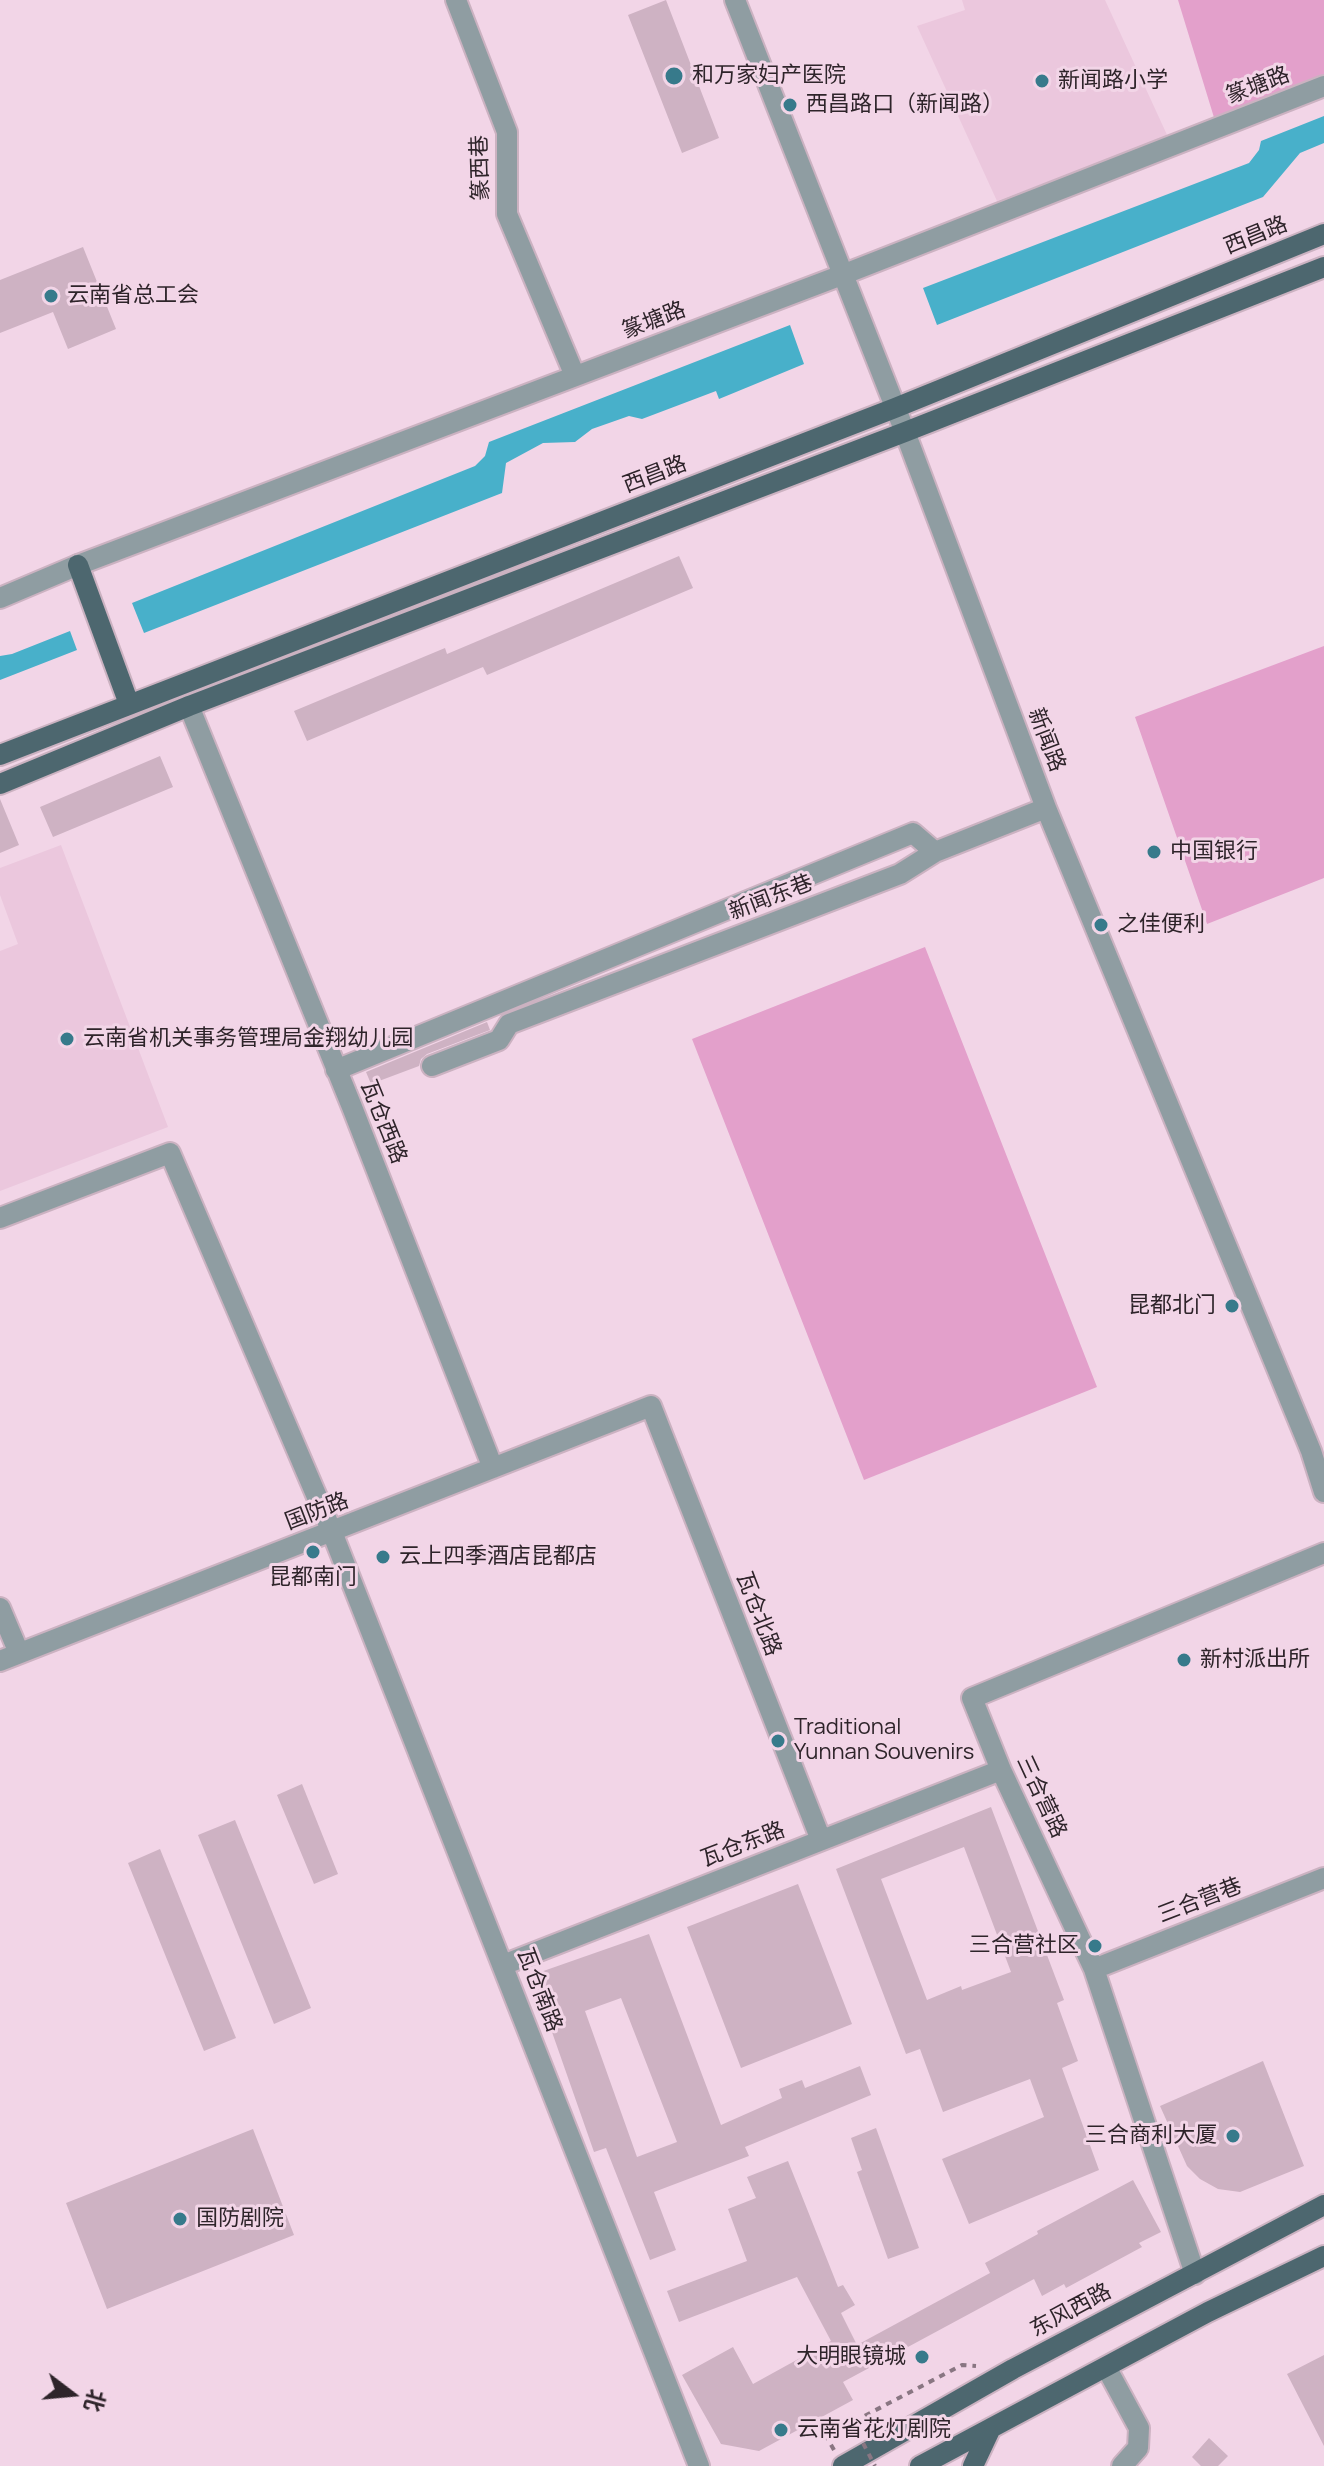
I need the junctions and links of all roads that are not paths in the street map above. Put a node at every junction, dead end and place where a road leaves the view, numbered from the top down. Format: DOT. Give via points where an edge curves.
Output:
graph roads {
  1 [pos="456,0"];
  2 [pos="735,0"];
  3 [pos="1324,86"];
  4 [pos="1324,234"];
  5 [pos="1324,267"];
  6 [pos="842,275"];
  7 [pos="575,376"];
  8 [pos="895,408"];
  9 [pos="905,432"];
  10 [pos="78,565"];
  11 [pos="0,598"];
  12 [pos="129,704"];
  13 [pos="189,706"];
  14 [pos="0,755"];
  15 [pos="0,784"];
  16 [pos="1046,808"];
  17 [pos="935,852"];
  18 [pos="432,1066"];
  19 [pos="336,1070"];
  20 [pos="0,1218"];
  21 [pos="651,1406"];
  22 [pos="1317,1448"];
  23 [pos="493,1468"];
  24 [pos="1324,1492"];
  25 [pos="332,1532"];
  26 [pos="1324,1553"];
  27 [pos="0,1608"];
  28 [pos="9,1657"];
  29 [pos="1001,1770"];
  30 [pos="821,1840"];
  31 [pos="1324,1878"];
  32 [pos="503,1965"];
  33 [pos="1094,1969"];
  34 [pos="1324,2205"];
  35 [pos="1324,2256"];
  36 [pos="1195,2274"];
  37 [pos="1106,2367"];
  38 [pos="991,2428"];
  39 [pos="699,2466"];
  40 [pos="843,2466"];
  41 [pos="920,2466"];
  42 [pos="973,2466"];
  43 [pos="1122,2466"];
  1 -- 7 [label="street, 篆西巷" via="507,132 507,214"];
  2 -- 6 [label="street, 新闻路"];
  3 -- 6 [label="street, 篆塘路"];
  4 -- 8 [label="main road, 西昌路"];
  5 -- 9 [label="main road"];
  6 -- 7 [label="street, 篆塘路"];
  6 -- 8 [label="street, 新闻路"];
  7 -- 10 [label="street, 篆塘路"];
  8 -- 9 [label="street, 新闻路"];
  8 -- 12 [label="main road, 西昌路"];
  9 -- 13 [label="main road"];
  9 -- 16 [label="street, 新闻路"];
  10 -- 11 [label="street, 篆塘路"];
  10 -- 12 [label="main road"];
  12 -- 14 [label="main road, 西昌路"];
  13 -- 15 [label="main road"];
  13 -- 19 [label="street, 瓦仓西路"];
  16 -- 17 [label="street, 新闻东巷"];
  16 -- 22 [label="street, 新闻路"];
  17 -- 18 [label="street, 新闻东巷" via="900,874 509,1024 499,1040"];
  17 -- 19 [label="street" via="913,833"];
  19 -- 23 [label="street, 瓦仓西路"];
  20 -- 25 [label="street, 瓦仓南路" via="170,1153"];
  21 -- 23 [label="street, 国防路"];
  21 -- 30 [label="street, 瓦仓北路"];
  22 -- 24 [label="street, 新闻路"];
  23 -- 25 [label="street, 国防路"];
  25 -- 28 [label="street, 国防路"];
  25 -- 32 [label="street, 瓦仓南路"];
  26 -- 29 [label="street, 三合营路" via="972,1698"];
  27 -- 28 [label="street"];
  29 -- 30 [label="street, 瓦仓东路"];
  29 -- 33 [label="street, 三合营路"];
  30 -- 32 [label="street, 瓦仓东路"];
  31 -- 33 [label="street, 三合营巷"];
  32 -- 39 [label="street, 瓦仓南路"];
  33 -- 36 [label="street, 三合营路"];
  34 -- 36 [label="main road, 东风西路"];
  35 -- 37 [label="main road"];
  36 -- 40 [label="main road, 东风西路"];
  37 -- 38 [label="main road"];
  37 -- 43 [label="street" via="1139,2428 1138,2448"];
  38 -- 41 [label="main road"];
  38 -- 42 [label="main road"];
}
